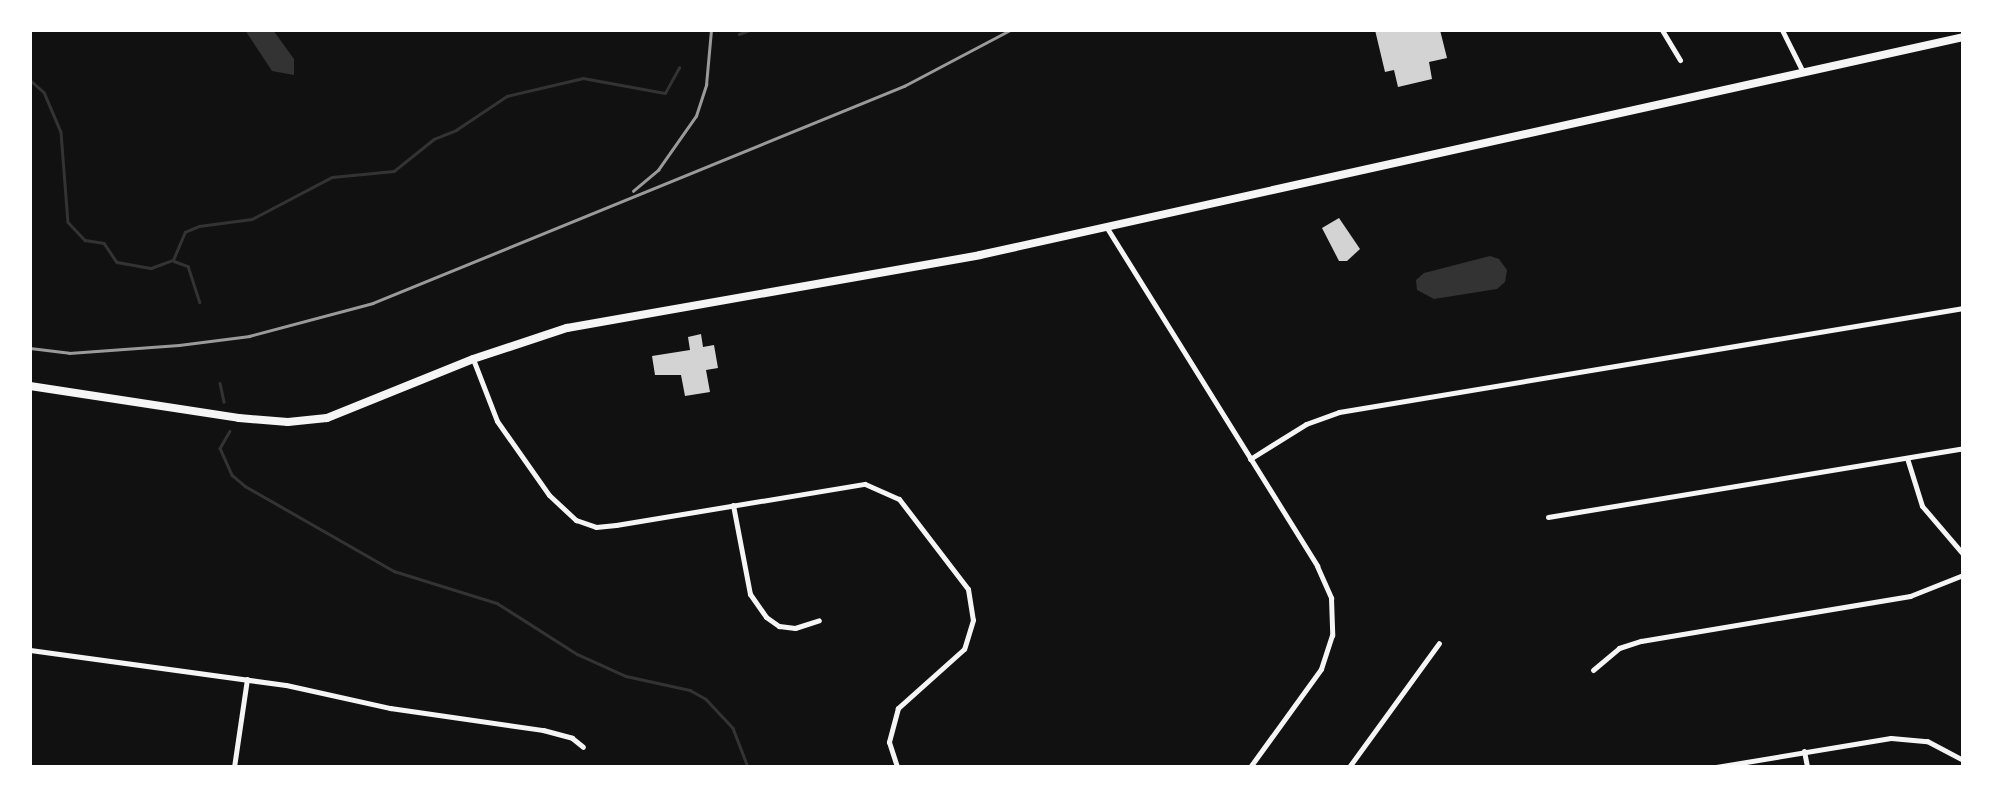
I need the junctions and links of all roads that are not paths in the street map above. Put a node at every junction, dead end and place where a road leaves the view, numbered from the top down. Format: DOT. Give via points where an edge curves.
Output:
graph roads {
  1 [pos="1675,30"];
  2 [pos="1782,30"];
  3 [pos="1663,31"];
  4 [pos="1963,37"];
  5 [pos="1680,60"];
  6 [pos="1803,72"];
  7 [pos="1107,228"];
  8 [pos="1963,308"];
  9 [pos="473,359"];
  10 [pos="30,386"];
  11 [pos="1963,448"];
  12 [pos="1907,458"];
  13 [pos="1250,460"];
  14 [pos="733,505"];
  15 [pos="1548,517"];
  16 [pos="1963,554"];
  17 [pos="1963,575"];
  18 [pos="819,620"];
  19 [pos="1439,643"];
  20 [pos="30,650"];
  21 [pos="1593,670"];
  22 [pos="247,679"];
  23 [pos="583,747"];
  24 [pos="1804,751"];
  25 [pos="1963,760"];
  26 [pos="234,767"];
  27 [pos="897,767"];
  28 [pos="1250,767"];
  29 [pos="1349,767"];
  30 [pos="1716,767"];
  31 [pos="1807,767"];
  1 -- 3 [label="street"];
  2 -- 6 [label="street"];
  3 -- 5 [label="street"];
  4 -- 6 [label="main road"];
  6 -- 7 [label="main road"];
  7 -- 9 [label="main road" via="567,328"];
  7 -- 13 [label="street"];
  8 -- 13 [label="street" via="1340,412 1306,424"];
  9 -- 10 [label="main road" via="354,410 302,422"];
  9 -- 14 [label="street" via="497,421 561,510 576,520 616,526"];
  11 -- 12 [label="street"];
  12 -- 15 [label="street"];
  12 -- 16 [label="street" via="1922,506"];
  13 -- 28 [label="street" via="1323,576 1334,620 1311,688"];
  14 -- 18 [label="street" via="750,594 766,618 796,628"];
  14 -- 27 [label="street" via="845,485 882,489 915,515 968,589 974,620 964,650 898,708 889,742"];
  17 -- 21 [label="street" via="1910,596 1641,640"];
  19 -- 29 [label="street"];
  20 -- 22 [label="street"];
  22 -- 23 [label="street" via="543,730"];
  22 -- 26 [label="street"];
  24 -- 25 [label="street" via="1904,738"];
  24 -- 30 [label="street"];
  24 -- 31 [label="street"];
}
